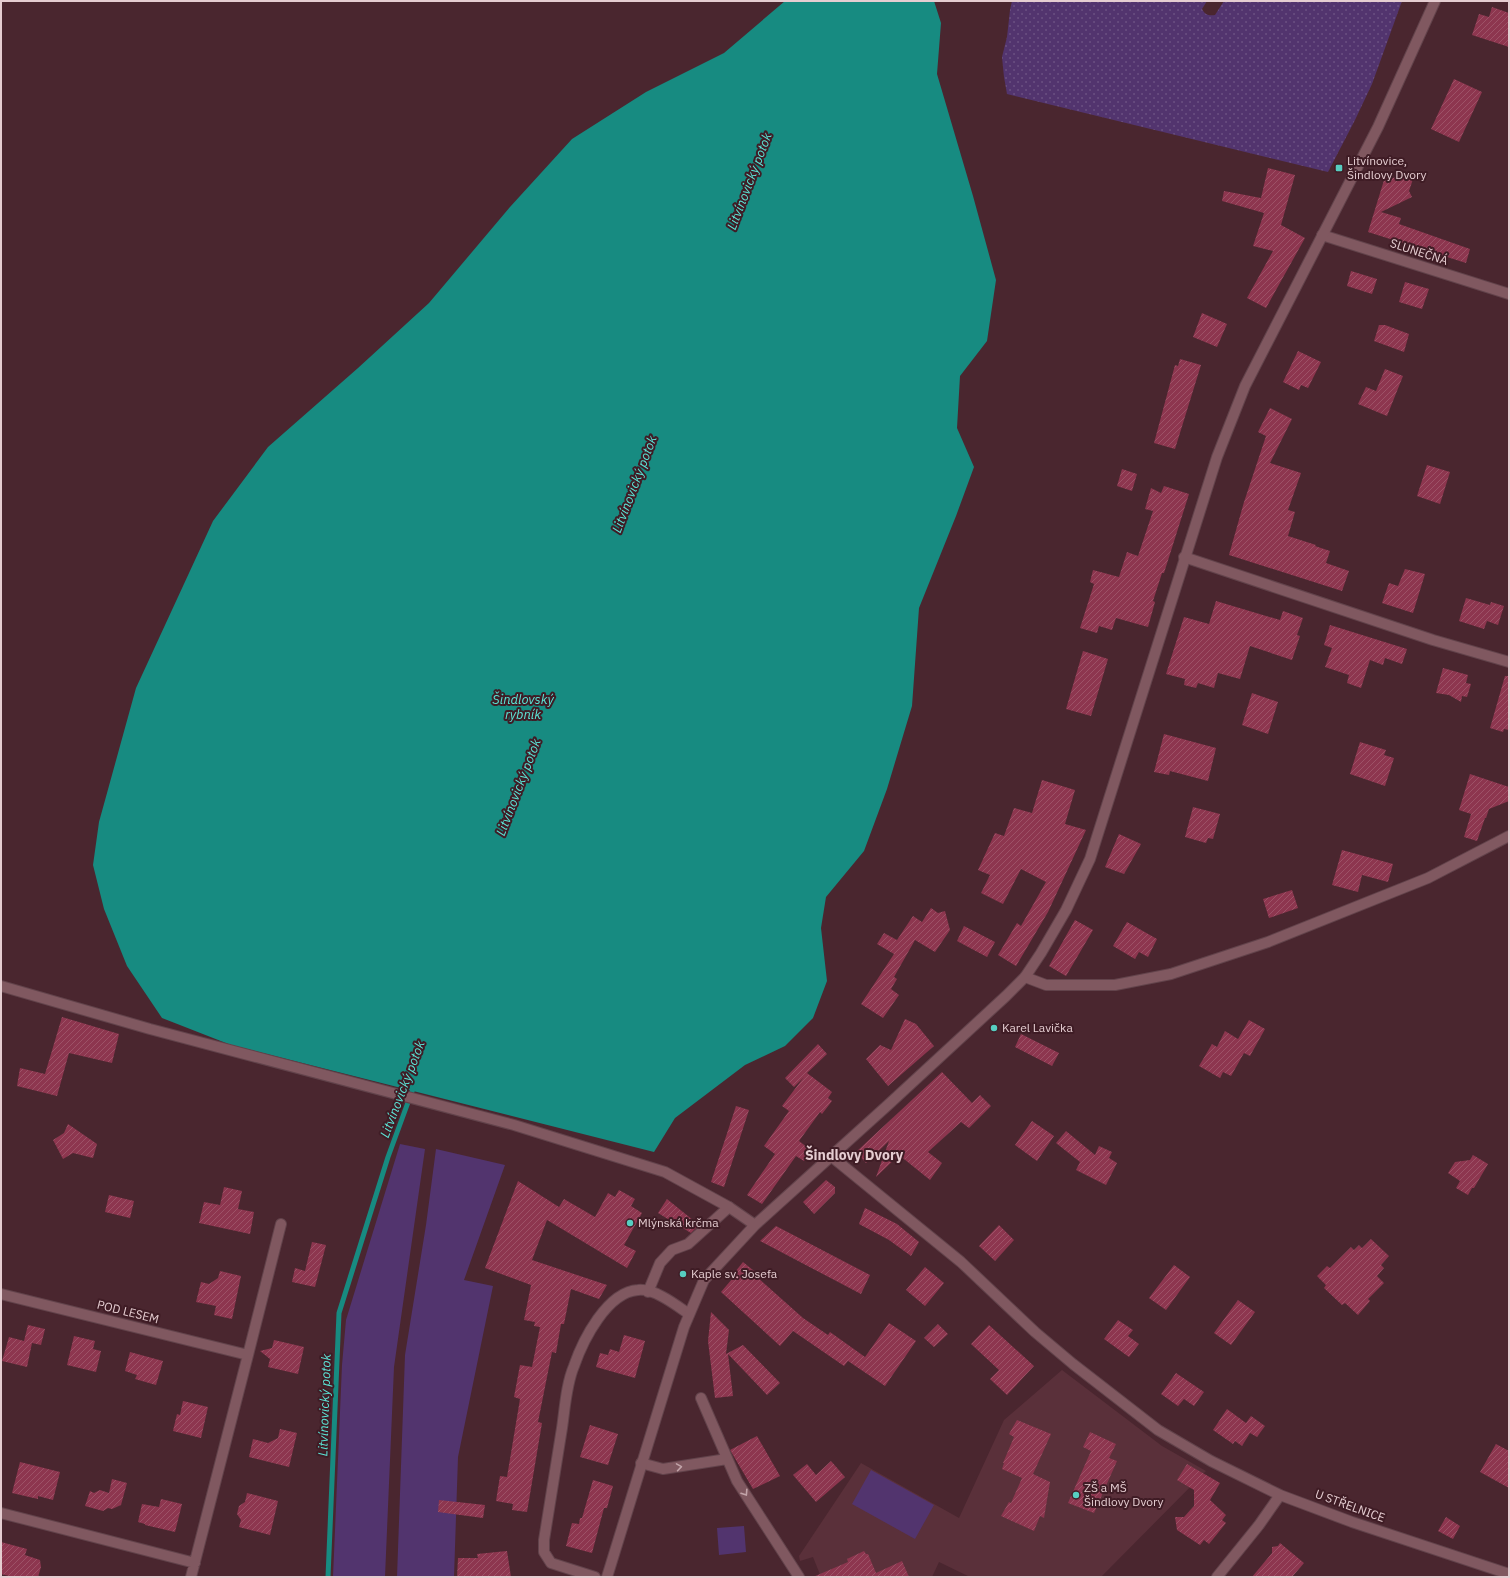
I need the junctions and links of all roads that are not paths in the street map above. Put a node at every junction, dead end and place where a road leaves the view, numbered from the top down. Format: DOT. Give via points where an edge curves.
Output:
graph roads {
  1 [pos="1435,1"];
  2 [pos="1322,235"];
  3 [pos="1509,294"];
  4 [pos="1184,557"];
  5 [pos="1509,662"];
  6 [pos="1509,836"];
  7 [pos="1025,977"];
  8 [pos="1,986"];
  9 [pos="830,1156"];
  10 [pos="730,1207"];
  11 [pos="280,1224"];
  12 [pos="755,1225"];
  13 [pos="648,1292"];
  14 [pos="1,1294"];
  15 [pos="689,1314"];
  16 [pos="248,1355"];
  17 [pos="701,1398"];
  18 [pos="727,1459"];
  19 [pos="642,1463"];
  20 [pos="1280,1495"];
  21 [pos="1,1513"];
  22 [pos="195,1563"];
  23 [pos="1509,1574"];
  24 [pos="192,1577"];
  25 [pos="595,1577"];
  26 [pos="607,1577"];
  27 [pos="799,1577"];
  28 [pos="1217,1577"];
  1 -- 2 [label="street" via="1378,126"];
  2 -- 3 [label="street, SLUNEČNÁ"];
  2 -- 4 [label="street" via="1245,386 1217,457"];
  4 -- 5 [label="street" via="1433,640"];
  4 -- 7 [label="street" via="1090,859 1066,910"];
  6 -- 7 [label="street" via="1428,878 1268,942 1171,974 1115,985 1046,985"];
  7 -- 9 [label="street"];
  8 -- 10 [label="street" via="150,1029 514,1125 665,1172"];
  9 -- 12 [label="street"];
  9 -- 20 [label="street, U STŘELNICE" via="961,1262 1035,1332 1158,1430 1211,1461"];
  10 -- 12 [label="street"];
  10 -- 13 [label="street" via="688,1244 672,1250 660,1264"];
  11 -- 16 [label="street"];
  12 -- 15 [label="street" via="704,1280"];
  13 -- 15 [label="street" via="655,1293"];
  13 -- 25 [label="street" via="638,1290 626,1293 613,1301 601,1315 585,1340 573,1367 567,1394 544,1552 551,1563"];
  14 -- 16 [label="street, POD LESEM"];
  15 -- 19 [label="street"];
  16 -- 22 [label="street"];
  17 -- 18 [label="street"];
  19 -- 18 [label="street, one-way" via="662,1469"];
  18 -- 27 [label="street, one-way" via="737,1481"];
  19 -- 26 [label="street"];
  20 -- 23 [label="street, U STŘELNICE" via="1352,1522"];
  20 -- 28 [label="street"];
  21 -- 22 [label="street"];
  22 -- 24 [label="street"];
}
